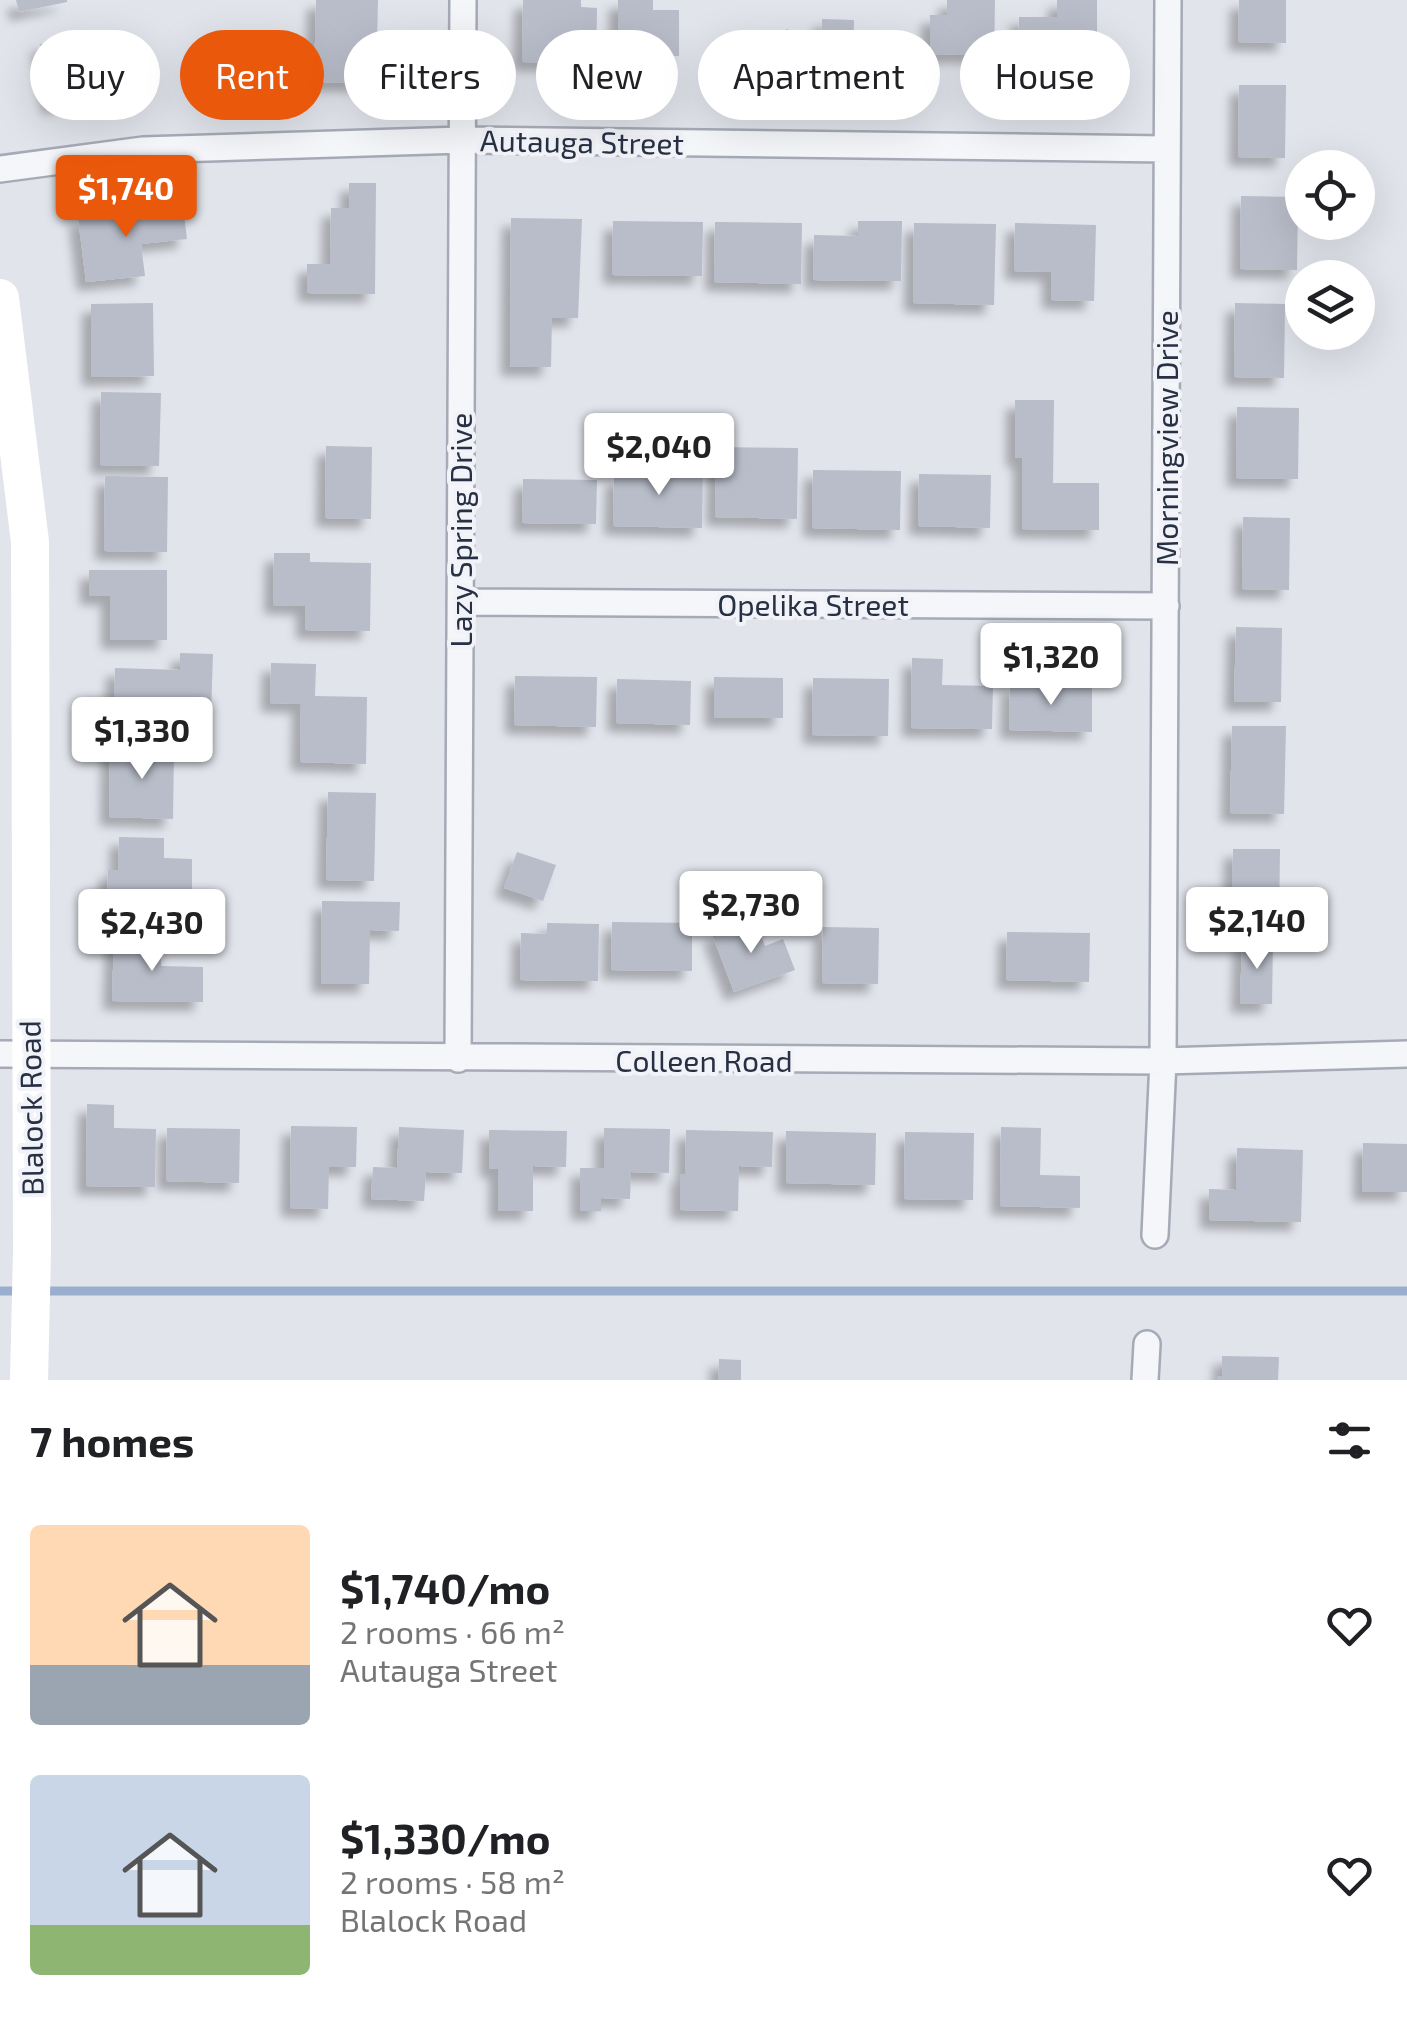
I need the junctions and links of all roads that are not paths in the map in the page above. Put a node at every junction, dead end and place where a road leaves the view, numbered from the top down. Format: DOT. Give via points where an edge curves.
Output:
graph roads {
  1 [pos="462,0"];
  2 [pos="1168,0"];
  3 [pos="462,140"];
  4 [pos="1166,149"];
  5 [pos="0,169"];
  6 [pos="0,298"];
  7 [pos="460,602"];
  8 [pos="1166,606"];
  9 [pos="15,1054"];
  10 [pos="1407,1054"];
  11 [pos="458,1060"];
  12 [pos="1163,1061"];
  13 [pos="1154,1235"];
  14 [pos="1147,1344"];
  15 [pos="29,1380"];
  16 [pos="1145,1380"];
  1 -- 3 [label="street, Lazy Spring Drive"];
  2 -- 4 [label="street, Morningview Drive"];
  3 -- 4 [label="street, Autauga Street"];
  3 -- 5 [label="street, Autauga Street" via="143,150"];
  3 -- 7 [label="street, Lazy Spring Drive"];
  4 -- 8 [label="street, Morningview Drive"];
  6 -- 9 [label="main road, Blalock Road" via="30,542"];
  7 -- 8 [label="street, Opelika Street"];
  7 -- 11 [label="street, Lazy Spring Drive"];
  8 -- 12 [label="street, Morningview Drive"];
  9 -- 11 [label="street, Colleen Road"];
  9 -- 15 [label="main road, Blalock Road" via="32,1252"];
  10 -- 12 [label="street, Colleen Road"];
  11 -- 12 [label="street, Colleen Road"];
  12 -- 13 [label="street, Morningview Drive"];
  14 -- 16 [label="street"];
}
